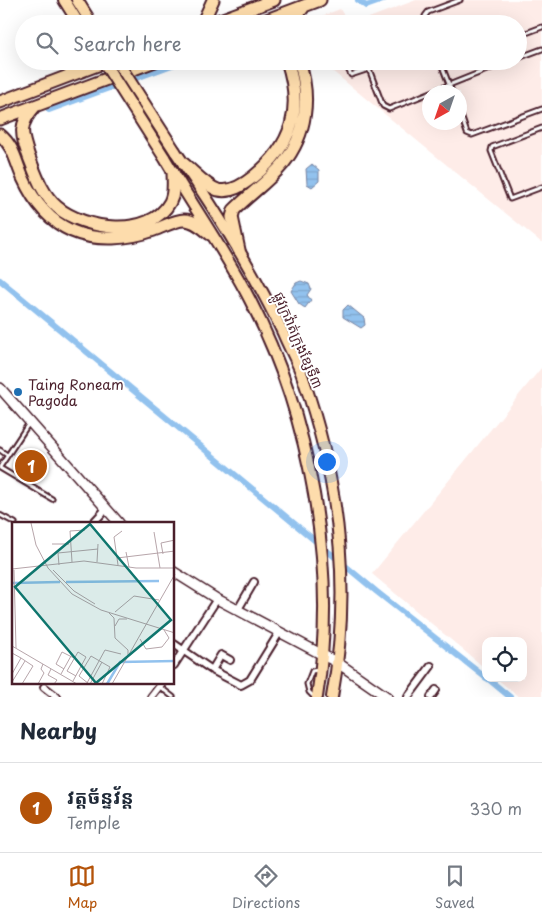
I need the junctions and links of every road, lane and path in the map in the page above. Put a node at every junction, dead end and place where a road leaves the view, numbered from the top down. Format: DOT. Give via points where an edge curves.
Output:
graph roads {
  1 [pos="64,0"];
  2 [pos="77,0"];
  3 [pos="213,0"];
  4 [pos="251,0"];
  5 [pos="274,0"];
  6 [pos="320,0"];
  7 [pos="460,0"];
  8 [pos="263,4"];
  9 [pos="306,5"];
  10 [pos="73,15"];
  11 [pos="86,15"];
  12 [pos="206,15"];
  13 [pos="233,15"];
  14 [pos="280,15"];
  15 [pos="298,15"];
  16 [pos="426,15"];
  17 [pos="542,27"];
  18 [pos="527,33"];
  19 [pos="542,48"];
  20 [pos="527,54"];
  21 [pos="84,70"];
  22 [pos="109,70"];
  23 [pos="123,70"];
  24 [pos="131,70"];
  25 [pos="290,70"];
  26 [pos="301,70"];
  27 [pos="348,70"];
  28 [pos="366,70"];
  29 [pos="369,70"];
  30 [pos="443,70"];
  31 [pos="486,70"];
  32 [pos="449,85"];
  33 [pos="422,96"];
  34 [pos="0,102"];
  35 [pos="35,106"];
  36 [pos="542,109"];
  37 [pos="0,118"];
  38 [pos="542,128"];
  39 [pos="466,130"];
  40 [pos="0,135"];
  41 [pos="184,164"];
  42 [pos="172,172"];
  43 [pos="542,187"];
  44 [pos="210,234"];
  45 [pos="238,250"];
  46 [pos="0,388"];
  47 [pos="30,422"];
  48 [pos="0,450"];
  49 [pos="7,455"];
  50 [pos="0,468"];
  51 [pos="52,499"];
  52 [pos="106,509"];
  53 [pos="0,515"];
  54 [pos="13,522"];
  55 [pos="94,522"];
  56 [pos="118,522"];
  57 [pos="175,573"];
  58 [pos="254,582"];
  59 [pos="216,599"];
  60 [pos="237,611"];
  61 [pos="279,633"];
  62 [pos="175,645"];
  63 [pos="183,650"];
  64 [pos="323,655"];
  65 [pos="230,660"];
  66 [pos="175,662"];
  67 [pos="338,663"];
  68 [pos="431,666"];
  69 [pos="212,670"];
  70 [pos="161,685"];
  71 [pos="44,687"];
  72 [pos="436,690"];
  73 [pos="56,697"];
  74 [pos="151,697"];
  75 [pos="173,697"];
  76 [pos="316,697"];
  77 [pos="332,697"];
  78 [pos="387,697"];
  79 [pos="408,697"];
  80 [pos="431,697"];
  1 -- 10 [label="main road"];
  2 -- 11 [label="main road"];
  3 -- 12 [label="highway"];
  4 -- 8 [label="highway"];
  5 -- 8 [label="highway"];
  6 -- 9 [label="highway"];
  7 -- 16 [label="lane"];
  8 -- 13 [label="highway"];
  9 -- 14 [label="highway"];
  9 -- 15 [label="highway"];
  17 -- 18 [label="lane"];
  19 -- 20 [label="lane"];
  21 -- 34 [label="highway"];
  22 -- 42 [label="main road, ផ្លូវក្រវ៉ាត់ក្រុងខ្សែទី៣, bridge"];
  23 -- 41 [label="main road, ផ្លូវក្រវ៉ាត់ក្រុងខ្សែទី៣, bridge"];
  24 -- 35 [label="highway"];
  25 -- 41 [label="highway" via="295,103 286,139 271,161 251,179 234,189 212,187"];
  26 -- 45 [label="highway" via="306,94 303,125 282,165 234,210 232,217"];
  27 -- 28 [label="lane" via="351,75"];
  29 -- 33 [label="lane" via="383,106 389,109"];
  30 -- 32 [label="lane"];
  31 -- 32 [label="lane"];
  35 -- 37 [label="highway"];
  35 -- 42 [label="highway" via="23,123 23,140 45,193 56,206 75,219 115,228 150,219 160,214 171,201 174,193"];
  36 -- 39 [label="lane" via="472,135"];
  38 -- 43 [label="lane" via="492,147 491,151 510,199"];
  40 -- 44 [label="highway" via="11,147 35,199 50,217 72,231 95,238 118,238 183,220"];
  41 -- 45 [label="main road, ផ្លូវក្រវ៉ាត់ក្រុងខ្សែទី៣"];
  42 -- 44 [label="main road, ផ្លូវក្រវ៉ាត់ក្រុងខ្សែទី៣"];
  44 -- 64 [label="main road, ផ្លូវក្រវ៉ាត់ក្រុងខ្សែទី៣" via="250,300 287,384 311,470 324,592"];
  45 -- 67 [label="main road, ផ្លូវក្រវ៉ាត់ក្រុងខ្សែទី៣" via="263,291 303,376 329,465 341,560"];
  46 -- 47 [label="main road"];
  47 -- 49 [label="lane"];
  47 -- 52 [label="main road"];
  48 -- 49 [label="lane"];
  49 -- 50 [label="lane"];
  50 -- 51 [label="lane"];
  52 -- 55 [label="street"];
  52 -- 56 [label="main road"];
  53 -- 54 [label="lane"];
  57 -- 59 [label="main road"];
  58 -- 60 [label="street"];
  59 -- 60 [label="main road"];
  59 -- 63 [label="street"];
  60 -- 61 [label="main road"];
  61 -- 64 [label="main road"];
  61 -- 69 [label="street" via="250,680 242,685"];
  62 -- 63 [label="street"];
  63 -- 66 [label="street"];
  63 -- 69 [label="street"];
  64 -- 67 [label="main road"];
  64 -- 76 [label="main road, ផ្លូវក្រវ៉ាត់ក្រុងខ្សែទី៣"];
  65 -- 69 [label="street" via="221,655"];
  67 -- 77 [label="main road, ផ្លូវក្រវ៉ាត់ក្រុងខ្សែទី៣"];
  67 -- 78 [label="main road"];
  68 -- 79 [label="street"];
  70 -- 74 [label="street"];
  70 -- 75 [label="lane"];
  71 -- 73 [label="street"];
  72 -- 80 [label="street"];
}
